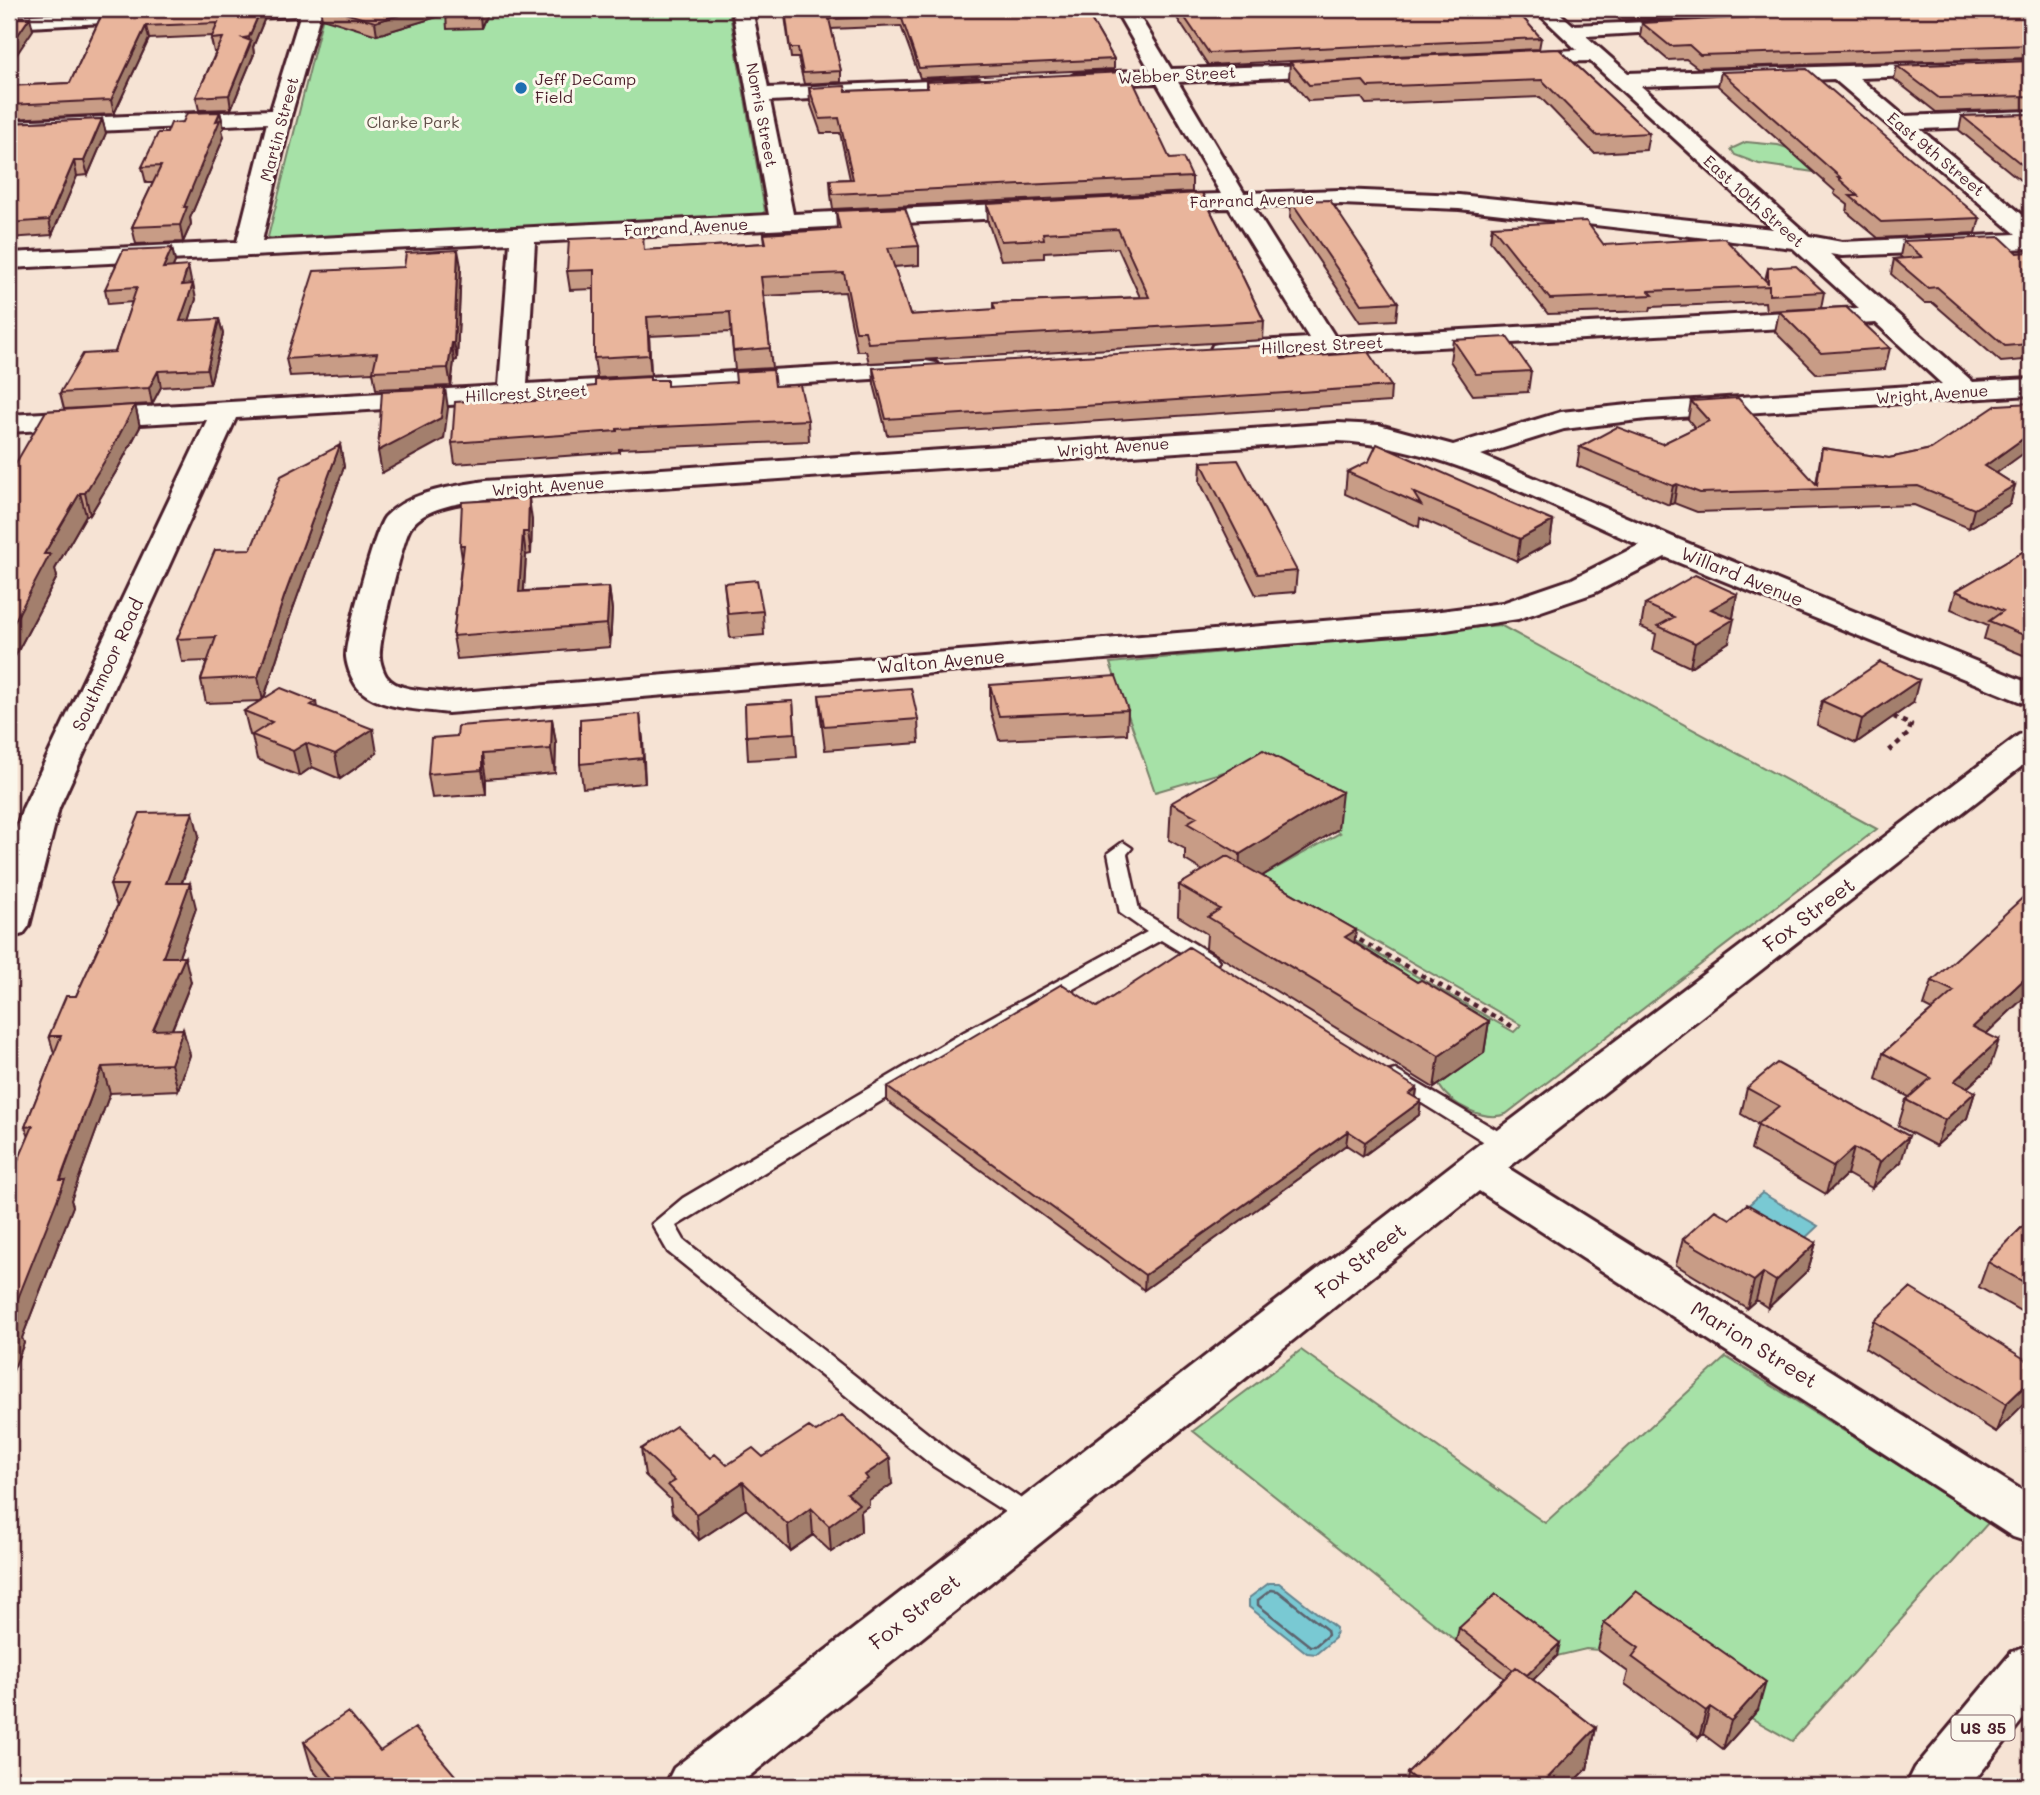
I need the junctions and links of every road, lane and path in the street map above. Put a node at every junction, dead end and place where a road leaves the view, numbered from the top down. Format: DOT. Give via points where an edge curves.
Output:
graph roads {
  1 [pos="312,9"];
  2 [pos="326,9"];
  3 [pos="742,9"];
  4 [pos="1125,9"];
  5 [pos="1544,9"];
  6 [pos="9,22"];
  7 [pos="1717,23"];
  8 [pos="1568,31"];
  9 [pos="1595,55"];
  10 [pos="1496,60"];
  11 [pos="2031,66"];
  12 [pos="1358,67"];
  13 [pos="1841,74"];
  14 [pos="1165,76"];
  15 [pos="1622,80"];
  16 [pos="1057,81"];
  17 [pos="1003,84"];
  18 [pos="759,95"];
  19 [pos="281,116"];
  20 [pos="2031,118"];
  21 [pos="1899,122"];
  22 [pos="9,128"];
  23 [pos="1236,199"];
  24 [pos="1126,205"];
  25 [pos="1071,208"];
  26 [pos="782,222"];
  27 [pos="2031,234"];
  28 [pos="523,236"];
  29 [pos="1798,241"];
  30 [pos="2031,241"];
  31 [pos="248,248"];
  32 [pos="9,261"];
  33 [pos="1882,315"];
  34 [pos="1327,345"];
  35 [pos="1203,352"];
  36 [pos="954,368"];
  37 [pos="2031,387"];
  38 [pos="1966,391"];
  39 [pos="512,394"];
  40 [pos="226,410"];
  41 [pos="9,423"];
  42 [pos="1454,454"];
  43 [pos="395,525"];
  44 [pos="1664,545"];
  45 [pos="2031,696"];
  46 [pos="1894,717"];
  47 [pos="2031,742"];
  48 [pos="1889,751"];
  49 [pos="1123,848"];
  50 [pos="9,926"];
  51 [pos="1161,932"];
  52 [pos="1348,933"];
  53 [pos="1230,975"];
  54 [pos="1515,1028"];
  55 [pos="1380,1068"];
  56 [pos="1492,1158"];
  57 [pos="1032,1520"];
  58 [pos="2031,1521"];
  59 [pos="2031,1669"];
  60 [pos="694,1786"];
  61 [pos="1935,1786"];
  1 -- 2 [label="street"];
  1 -- 6 [label="street"];
  1 -- 19 [label="street, Martin Street"];
  3 -- 18 [label="street, Norris Street"];
  4 -- 14 [label="street"];
  5 -- 8 [label="street, East 10th Street"];
  7 -- 8 [label="street"];
  8 -- 9 [label="street, East 10th Street"];
  9 -- 10 [label="street"];
  9 -- 15 [label="street, East 10th Street"];
  11 -- 13 [label="street"];
  12 -- 14 [label="street, Webber Street"];
  13 -- 15 [label="street"];
  13 -- 21 [label="street, East 9th Street"];
  14 -- 16 [label="street, Webber Street"];
  14 -- 23 [label="street"];
  15 -- 29 [label="street, East 10th Street"];
  17 -- 18 [label="street"];
  18 -- 26 [label="street, Norris Street"];
  19 -- 22 [label="street"];
  19 -- 31 [label="street, Martin Street"];
  20 -- 21 [label="street"];
  21 -- 27 [label="street, East 9th Street"];
  23 -- 24 [label="street, Farrand Avenue"];
  23 -- 29 [label="street, Farrand Avenue" via="1458,202"];
  23 -- 34 [label="street"];
  25 -- 26 [label="street, Farrand Avenue"];
  26 -- 28 [label="street, Farrand Avenue"];
  28 -- 31 [label="street, Farrand Avenue"];
  28 -- 39 [label="street"];
  29 -- 30 [label="street, Farrand Avenue" via="1855,249"];
  29 -- 33 [label="street, East 10th Street"];
  31 -- 32 [label="street, Farrand Avenue"];
  33 -- 34 [label="street, Hillcrest Street"];
  33 -- 38 [label="street, East 10th Street"];
  34 -- 35 [label="street, Hillcrest Street"];
  36 -- 39 [label="street, Hillcrest Street"];
  37 -- 38 [label="street, Wright Avenue"];
  38 -- 42 [label="street, Wright Avenue" via="1841,410 1647,411 1561,421"];
  39 -- 40 [label="street, Hillcrest Street"];
  40 -- 41 [label="street, Hillcrest Street"];
  40 -- 50 [label="street, Southmoor Road" via="41,808 26,845"];
  42 -- 43 [label="street, Wright Avenue" via="1378,434 1248,437 485,490 431,500 406,513"];
  42 -- 44 [label="street, Willard Avenue"];
  43 -- 44 [label="street, Walton Avenue" via="363,657 371,681 387,694 449,703 1433,622 1520,608 1583,586"];
  44 -- 45 [label="street, Willard Avenue"];
  46 -- 48 [label="path" via="1911,725 1908,734"];
  47 -- 56 [label="street, Fox Street"];
  49 -- 51 [label="lane" via="1117,853 1130,913"];
  51 -- 53 [label="lane"];
  51 -- 57 [label="lane" via="971,1037 663,1224 676,1246 942,1459"];
  52 -- 54 [label="path"];
  55 -- 56 [label="lane"];
  56 -- 57 [label="street, Fox Street"];
  56 -- 58 [label="street, Marion Street"];
  57 -- 60 [label="street, Fox Street"];
  59 -- 61 [label="street, US 35"];
}
